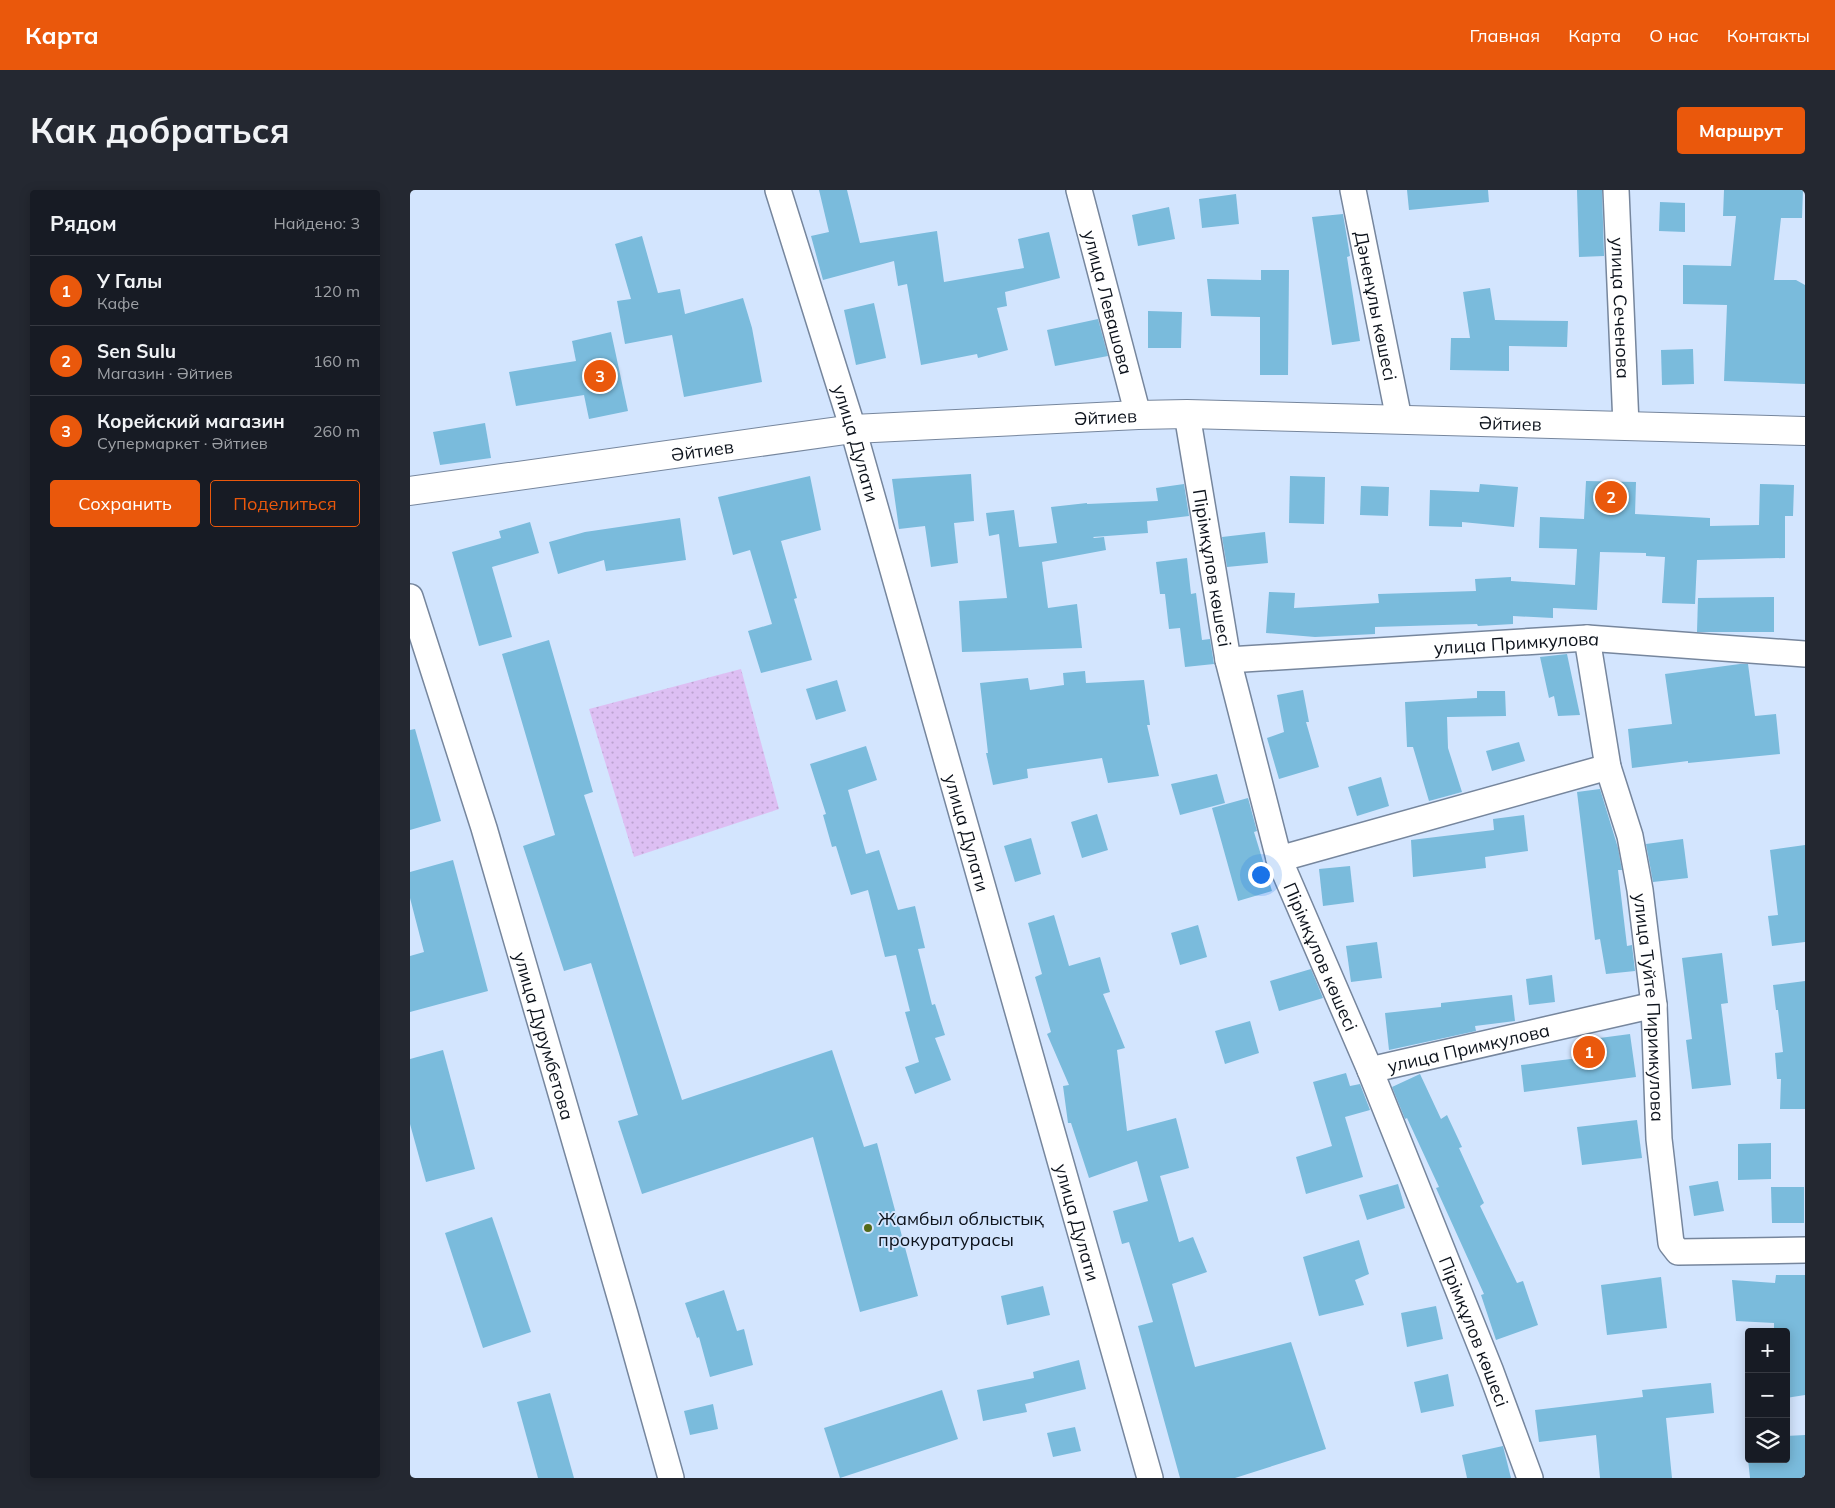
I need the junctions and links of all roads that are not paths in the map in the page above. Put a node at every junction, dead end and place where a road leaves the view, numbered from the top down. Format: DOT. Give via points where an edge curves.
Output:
graph roads {
  1 [pos="778,190"];
  2 [pos="1080,190"];
  3 [pos="1353,190"];
  4 [pos="1616,190"];
  5 [pos="1187,414"];
  6 [pos="1138,415"];
  7 [pos="1399,419"];
  8 [pos="1626,425"];
  9 [pos="853,429"];
  10 [pos="1805,431"];
  11 [pos="410,491"];
  12 [pos="410,597"];
  13 [pos="1587,638"];
  14 [pos="1805,654"];
  15 [pos="1228,660"];
  16 [pos="1608,766"];
  17 [pos="1279,859"];
  18 [pos="1654,1005"];
  19 [pos="1370,1070"];
  20 [pos="1805,1250"];
  21 [pos="671,1478"];
  22 [pos="1150,1478"];
  23 [pos="1530,1478"];
  1 -- 9 [label="street, улица Дулати"];
  2 -- 6 [label="street, улица Левашова"];
  3 -- 7 [label="street, Дәненұлы көшесі"];
  4 -- 8 [label="street, улица Сеченова"];
  5 -- 6 [label="street, Әйтиев"];
  5 -- 7 [label="street, Әйтиев"];
  5 -- 15 [label="street, Пірімқұлов көшесі"];
  6 -- 9 [label="street, Әйтиев"];
  7 -- 8 [label="street, Әйтиев"];
  8 -- 10 [label="street, Әйтиев"];
  9 -- 11 [label="street, Әйтиев"];
  9 -- 22 [label="street, улица Дулати"];
  12 -- 21 [label="street, улица Дурумбетова" via="484,828"];
  13 -- 14 [label="street, улица Примкулова"];
  13 -- 15 [label="street, улица Примкулова"];
  13 -- 16 [label="street, улица Туйте Пиримкулова"];
  15 -- 17 [label="street, Пірімқұлов көшесі"];
  16 -- 17 [label="street"];
  16 -- 18 [label="street, улица Туйте Пиримкулова" via="1632,845"];
  17 -- 19 [label="street, Пірімқұлов көшесі"];
  18 -- 19 [label="street, улица Примкулова"];
  18 -- 20 [label="street, улица Туйте Пиримкулова" via="1658,1139 1671,1243 1678,1252"];
  19 -- 23 [label="street, Пірімқұлов көшесі"];
}
